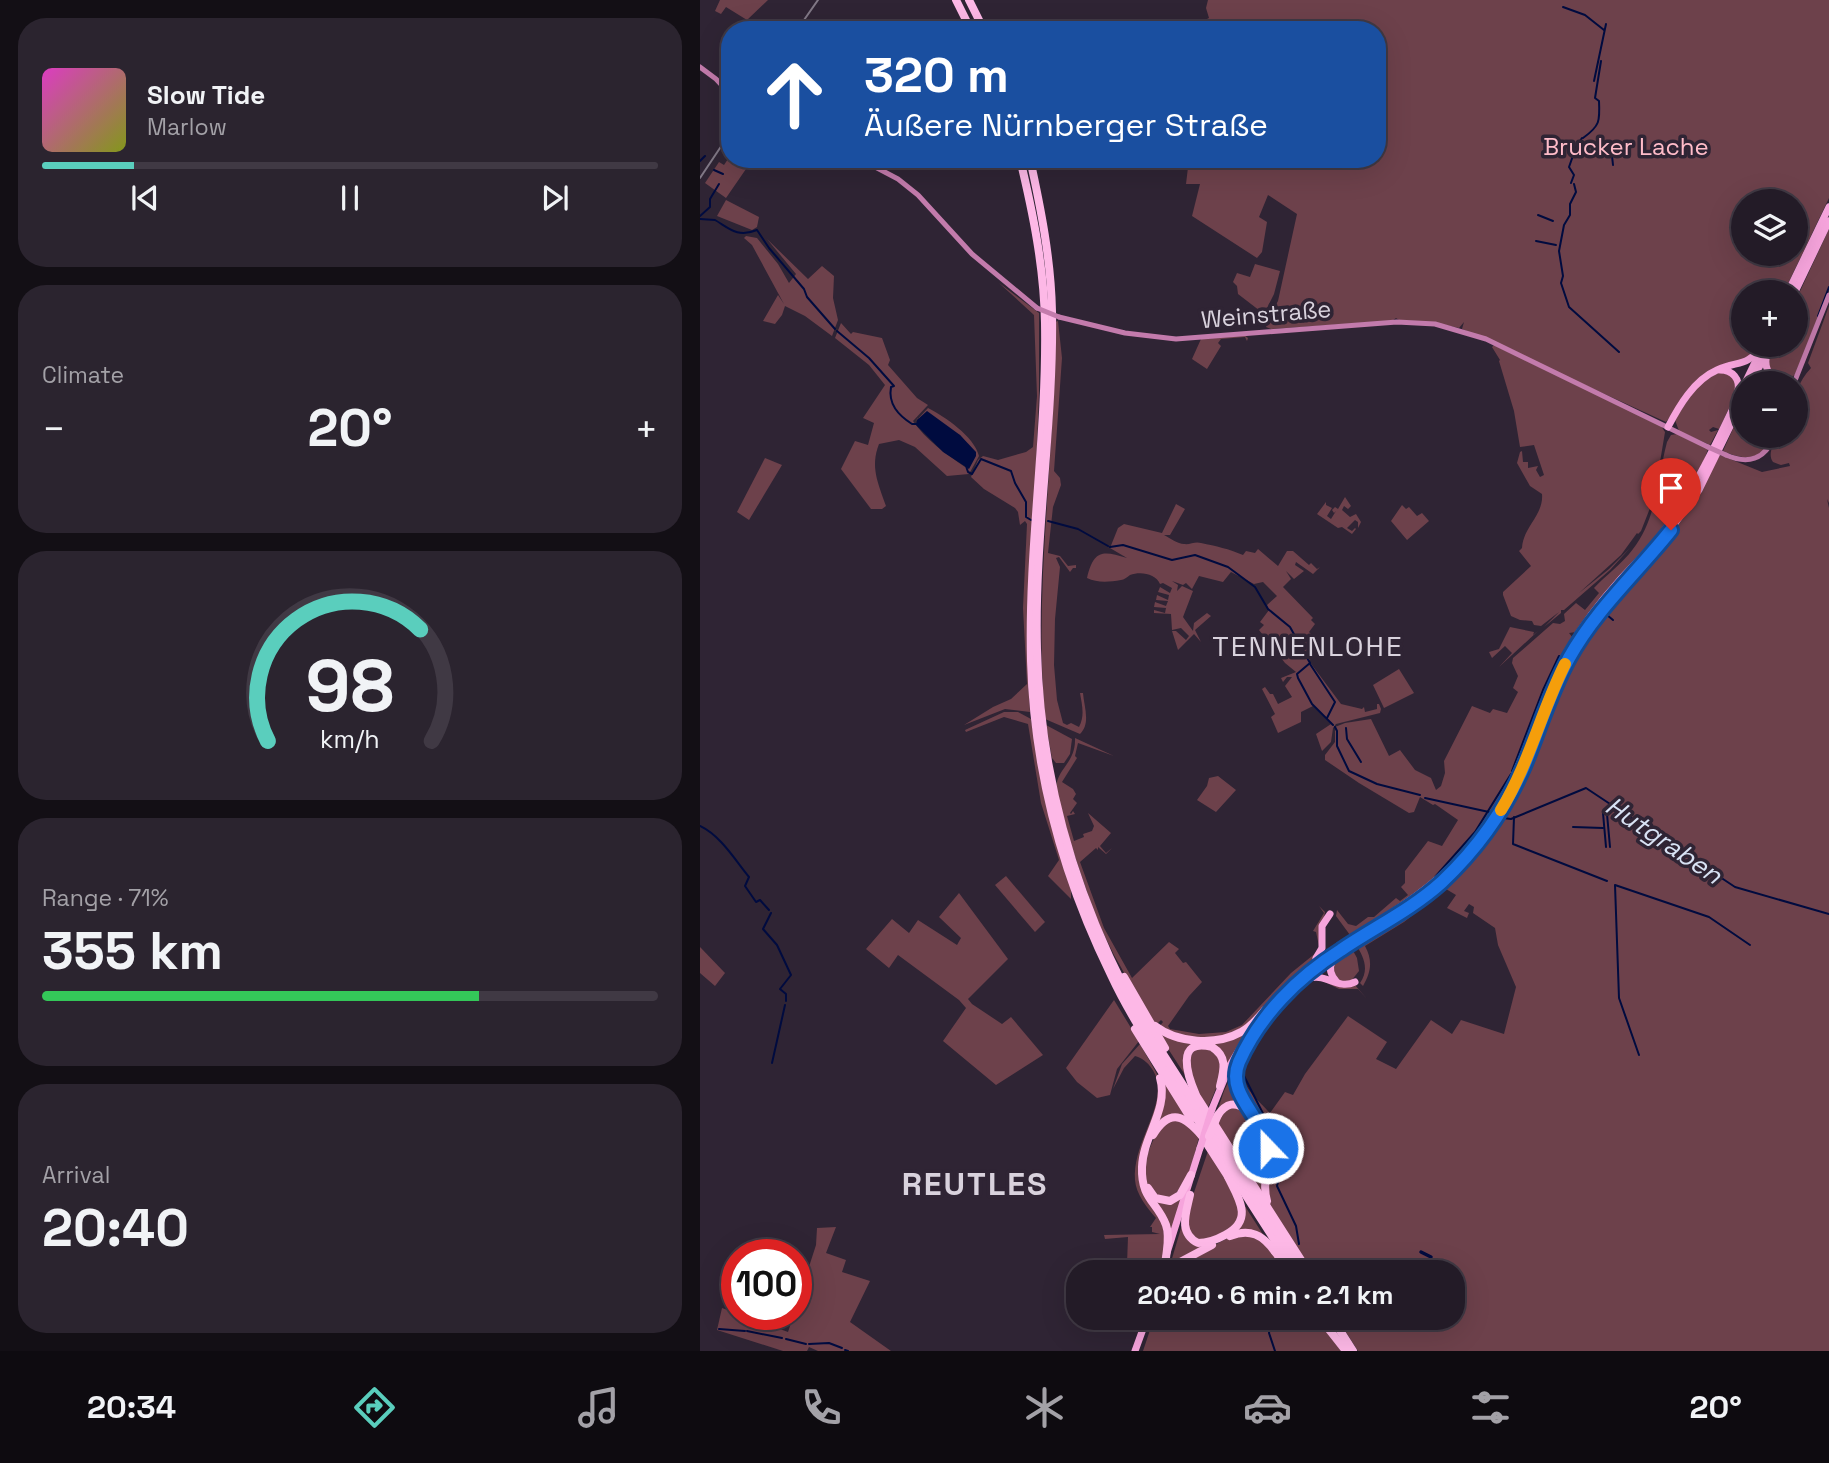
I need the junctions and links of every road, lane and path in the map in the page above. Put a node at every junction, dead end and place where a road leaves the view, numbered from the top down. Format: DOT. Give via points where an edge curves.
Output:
graph roads {
  1 [pos="971,0"];
  2 [pos="958,2"];
  3 [pos="972,21"];
  4 [pos="976,21"];
  5 [pos="700,67"];
  6 [pos="721,84"];
  7 [pos="877,168"];
  8 [pos="1022,168"];
  9 [pos="1032,168"];
  10 [pos="1829,207"];
  11 [pos="1829,221"];
  12 [pos="1794,280"];
  13 [pos="1801,280"];
  14 [pos="1829,295"];
  15 [pos="1752,357"];
  16 [pos="1798,371"];
  17 [pos="1713,372"];
  18 [pos="1731,413"];
  19 [pos="1729,417"];
  20 [pos="1731,425"];
  21 [pos="1670,428"];
  22 [pos="1769,448"];
  23 [pos="1329,914"];
  24 [pos="1093,921"];
  25 [pos="1321,932"];
  26 [pos="1353,937"];
  27 [pos="1347,946"];
  28 [pos="1306,969"];
  29 [pos="1112,979"];
  30 [pos="1355,982"];
  31 [pos="1339,984"];
  32 [pos="1289,991"];
  33 [pos="1139,1004"];
  34 [pos="1265,1010"];
  35 [pos="1251,1038"];
  36 [pos="1150,1056"];
  37 [pos="1220,1086"];
  38 [pos="1196,1096"];
  39 [pos="1215,1113"];
  40 [pos="1205,1136"];
  41 [pos="1226,1143"];
  42 [pos="1202,1150"];
  43 [pos="1191,1175"];
  44 [pos="1228,1177"];
  45 [pos="1190,1195"];
  46 [pos="1274,1216"];
  47 [pos="1166,1258"];
  48 [pos="1280,1258"];
  49 [pos="1168,1260"];
  50 [pos="1186,1260"];
  51 [pos="1287,1260"];
  52 [pos="1297,1260"];
  53 [pos="1298,1260"];
  54 [pos="1145,1330"];
  55 [pos="1331,1330"];
  56 [pos="1340,1330"];
  57 [pos="1138,1351"];
  58 [pos="1346,1351"];
  59 [pos="1353,1351"];
  1 -- 4 [label="highway"];
  2 -- 3 [label="highway"];
  5 -- 6 [label="main road"];
  7 -- 21 [label="main road, Weinstraße, bridge" via="918,195 972,254 1037,308 1059,317 1132,335 1176,339 1390,322 1435,324 1486,340"];
  8 -- 29 [label="highway" via="1040,257 1045,323 1045,394 1033,548 1031,638 1036,727 1064,857"];
  9 -- 24 [label="highway" via="1052,309 1037,611 1040,702 1058,811"];
  10 -- 12 [label="highway"];
  11 -- 13 [label="highway"];
  14 -- 16 [label="main road"];
  15 -- 17 [label="highway"];
  17 -- 19 [label="highway" via="1729,371 1738,382"];
  17 -- 21 [label="highway" via="1696,385"];
  18 -- 19 [label="highway"];
  19 -- 26 [label="highway" via="1671,520 1602,600 1569,650 1515,775 1482,831 1426,890"];
  20 -- 27 [label="highway" via="1689,506 1577,644 1516,782 1492,824 1431,891"];
  21 -- 22 [label="main road, Weinstraße, bridge" via="1741,460 1757,459"];
  23 -- 25 [label="highway"];
  24 -- 33 [label="highway"];
  24 -- 52 [label="highway" via="1145,1026"];
  25 -- 26 [label="highway" via="1332,944"];
  25 -- 28 [label="highway" via="1321,953"];
  26 -- 28 [label="highway"];
  27 -- 31 [label="highway" via="1330,964 1331,976"];
  27 -- 32 [label="highway"];
  28 -- 34 [label="highway"];
  29 -- 36 [label="highway"];
  29 -- 51 [label="highway"];
  30 -- 31 [label="highway"];
  31 -- 32 [label="highway" via="1316,976"];
  32 -- 35 [label="highway"];
  33 -- 34 [label="highway" via="1161,1031 1197,1040 1238,1034"];
  33 -- 38 [label="highway"];
  34 -- 37 [label="highway"];
  35 -- 39 [label="highway"];
  35 -- 46 [label="highway" via="1237,1067 1236,1084 1267,1140 1265,1191"];
  36 -- 40 [label="highway"];
  36 -- 47 [label="highway" via="1163,1093 1144,1150 1142,1172 1148,1198 1167,1227"];
  37 -- 38 [label="highway" via="1222,1056 1212,1047 1197,1046 1189,1052 1185,1065"];
  37 -- 39 [label="highway"];
  38 -- 41 [label="highway"];
  39 -- 40 [label="highway, bridge"];
  39 -- 41 [label="highway" via="1229,1105 1243,1107 1259,1127 1264,1145 1259,1157 1248,1161"];
  39 -- 42 [label="highway, bridge"];
  40 -- 42 [label="highway, bridge"];
  40 -- 43 [label="highway" via="1186,1120 1169,1118 1155,1132 1146,1155 1146,1182 1159,1200 1177,1197"];
  40 -- 44 [label="highway"];
  41 -- 46 [label="highway"];
  42 -- 43 [label="highway"];
  42 -- 45 [label="highway"];
  43 -- 47 [label="highway"];
  44 -- 45 [label="highway" via="1241,1204 1241,1219 1215,1240 1198,1243 1186,1233"];
  44 -- 48 [label="highway"];
  45 -- 49 [label="highway"];
  46 -- 53 [label="highway"];
  48 -- 50 [label="highway" via="1263,1237 1243,1232"];
  54 -- 57 [label="highway"];
  55 -- 58 [label="highway"];
  56 -- 59 [label="highway"];
}
